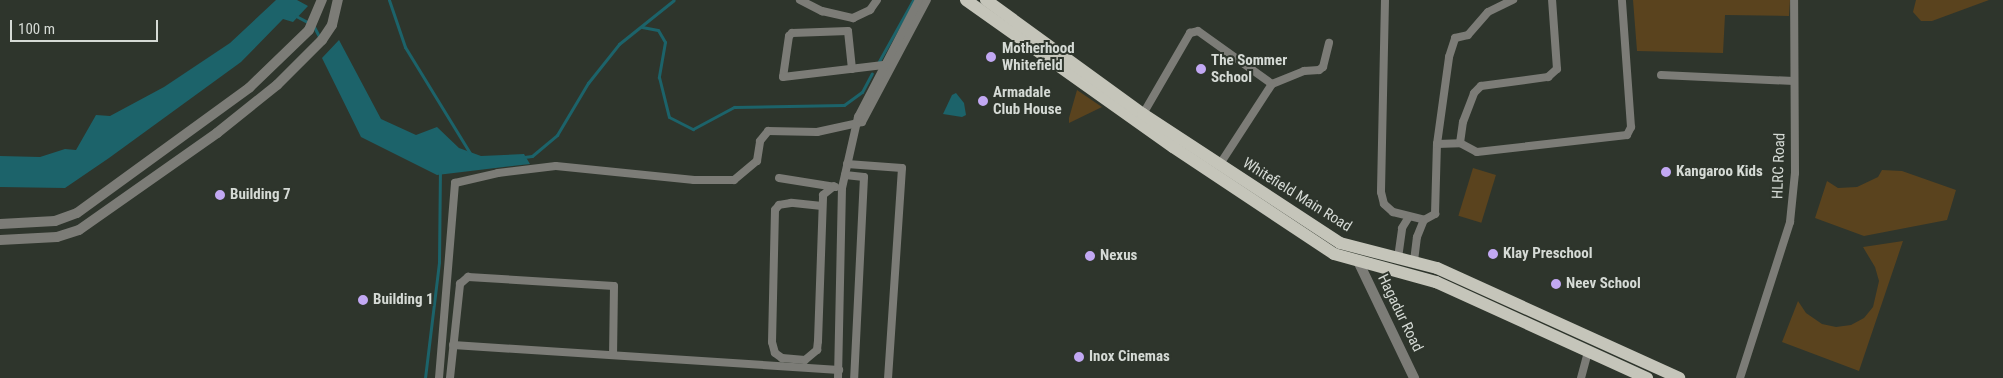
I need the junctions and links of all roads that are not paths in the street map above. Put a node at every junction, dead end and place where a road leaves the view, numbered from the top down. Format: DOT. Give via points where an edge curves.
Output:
graph roads {
  1 [pos="322,0"];
  2 [pos="338,0"];
  3 [pos="800,0"];
  4 [pos="877,0"];
  5 [pos="918,0"];
  6 [pos="927,0"];
  7 [pos="966,0"];
  8 [pos="986,0"];
  9 [pos="1385,0"];
  10 [pos="1513,0"];
  11 [pos="1552,0"];
  12 [pos="1622,0"];
  13 [pos="1794,0"];
  14 [pos="307,32"];
  15 [pos="1329,43"];
  16 [pos="318,44"];
  17 [pos="883,65"];
  18 [pos="852,69"];
  19 [pos="266,73"];
  20 [pos="1661,75"];
  21 [pos="1794,81"];
  22 [pos="1272,84"];
  23 [pos="277,85"];
  24 [pos="1143,114"];
  25 [pos="856,124"];
  26 [pos="1460,143"];
  27 [pos="1437,144"];
  28 [pos="847,164"];
  29 [pos="1220,164"];
  30 [pos="865,166"];
  31 [pos="845,175"];
  32 [pos="864,177"];
  33 [pos="780,178"];
  34 [pos="838,187"];
  35 [pos="822,206"];
  36 [pos="1408,216"];
  37 [pos="1424,220"];
  38 [pos="0,224"];
  39 [pos="0,240"];
  40 [pos="1359,256"];
  41 [pos="1398,258"];
  42 [pos="1414,261"];
  43 [pos="453,345"];
  44 [pos="1588,351"];
  45 [pos="613,354"];
  46 [pos="838,374"];
  47 [pos="1642,377"];
  48 [pos="439,378"];
  49 [pos="450,378"];
  50 [pos="854,378"];
  51 [pos="888,378"];
  52 [pos="1414,378"];
  53 [pos="1581,378"];
  54 [pos="1679,378"];
  55 [pos="1740,378"];
  1 -- 14 [label="street" via="320,11"];
  2 -- 16 [label="street" via="332,25"];
  3 -- 4 [label="street" via="822,11 853,18 870,10"];
  5 -- 17 [label="street"];
  6 -- 25 [label="street" via="862,122"];
  7 -- 40 [label="main road, Whitefield Main Road" via="1307,238 1334,254"];
  8 -- 24 [label="main road, Whitefield Main Road"];
  9 -- 36 [label="street" via="1381,192 1384,204 1393,212"];
  10 -- 27 [label="street" via="1488,12 1468,35 1455,38 1449,57"];
  11 -- 26 [label="street" via="1557,69 1548,76 1481,86 1474,93 1463,122"];
  12 -- 26 [label="street" via="1631,127 1627,135 1477,152"];
  13 -- 21 [label="street, HLRC Road"];
  14 -- 16 [label="street"];
  14 -- 19 [label="street"];
  15 -- 22 [label="street" via="1323,67 1319,70 1304,71"];
  16 -- 23 [label="street"];
  17 -- 18 [label="street"];
  17 -- 25 [label="street"];
  18 -- 18 [label="street" via="783,78 789,36 792,33 848,32"];
  19 -- 23 [label="street"];
  19 -- 38 [label="street" via="229,105 71,216 55,221"];
  20 -- 21 [label="street"];
  21 -- 55 [label="street, HLRC Road" via="1795,173 1790,222"];
  22 -- 24 [label="street" via="1198,31 1193,31"];
  22 -- 29 [label="street"];
  23 -- 39 [label="street" via="224,128 79,230 57,237"];
  24 -- 29 [label="main road, Whitefield Main Road"];
  25 -- 28 [label="street"];
  25 -- 48 [label="street" via="817,132 768,131 760,141 756,162 734,180 694,180 556,166 498,173 455,183"];
  26 -- 27 [label="street"];
  27 -- 37 [label="street" via="1435,214"];
  28 -- 30 [label="street"];
  28 -- 31 [label="street"];
  29 -- 40 [label="main road, Whitefield Main Road"];
  30 -- 32 [label="street"];
  30 -- 51 [label="street" via="902,168"];
  31 -- 32 [label="street"];
  31 -- 34 [label="street"];
  32 -- 50 [label="street"];
  33 -- 34 [label="street"];
  34 -- 35 [label="street" via="823,195"];
  34 -- 46 [label="street"];
  35 -- 35 [label="street" via="817,350 804,360 782,358 775,353 772,342 775,210 779,205 790,203"];
  36 -- 37 [label="street"];
  36 -- 41 [label="street" via="1402,228"];
  37 -- 42 [label="street" via="1416,237"];
  40 -- 41 [label="main road, Whitefield Main Road"];
  40 -- 44 [label="main road, Whitefield Main Road" via="1436,282"];
  40 -- 52 [label="street, Hagadur Road"];
  41 -- 42 [label="main road, Whitefield Main Road"];
  42 -- 54 [label="main road, Whitefield Main Road" via="1437,268"];
  43 -- 45 [label="street"];
  43 -- 45 [label="street" via="460,284 464,278 595,284 614,286"];
  43 -- 49 [label="street"];
  44 -- 47 [label="main road, Whitefield Main Road"];
  44 -- 53 [label="street"];
  45 -- 46 [label="street"];
}
